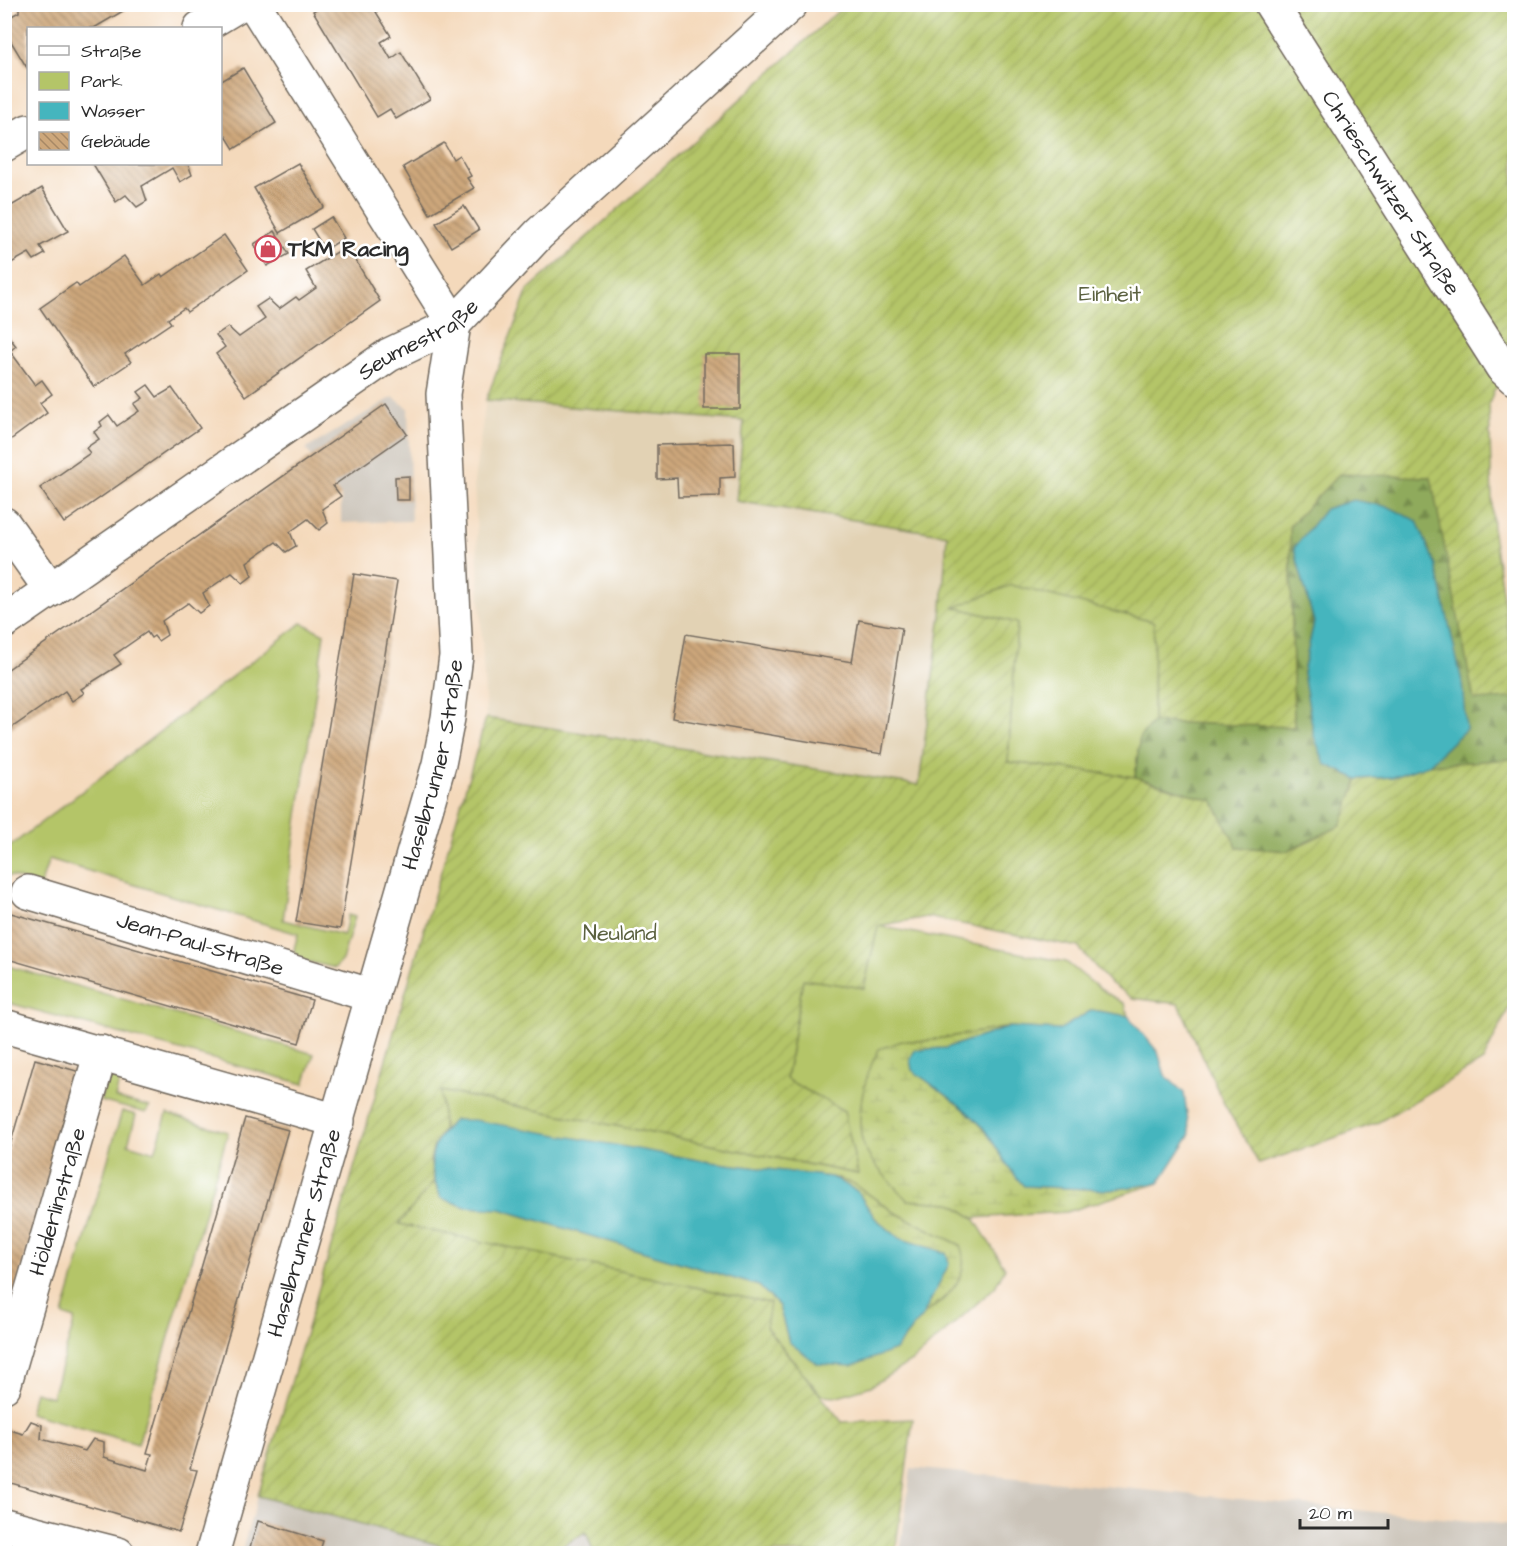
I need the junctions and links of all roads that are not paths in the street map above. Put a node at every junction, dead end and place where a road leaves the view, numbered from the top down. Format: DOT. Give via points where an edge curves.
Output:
graph roads {
  1 [pos="240,4"];
  2 [pos="254,4"];
  3 [pos="791,4"];
  4 [pos="1271,4"];
  5 [pos="202,27"];
  6 [pos="27,132"];
  7 [pos="4,145"];
  8 [pos="454,324"];
  9 [pos="1515,378"];
  10 [pos="4,524"];
  11 [pos="51,590"];
  12 [pos="4,622"];
  13 [pos="28,892"];
  14 [pos="373,996"];
  15 [pos="4,1026"];
  16 [pos="101,1052"];
  17 [pos="338,1121"];
  18 [pos="4,1386"];
  19 [pos="4,1524"];
  20 [pos="117,1554"];
  21 [pos="212,1554"];
  1 -- 5 [label="street"];
  2 -- 8 [label="street"];
  3 -- 8 [label="street, Seumestraße" via="539,234"];
  4 -- 9 [label="street, Chrieschwitzer Straße" via="1502,368"];
  6 -- 7 [label="street"];
  8 -- 11 [label="street, Seumestraße" via="389,355"];
  8 -- 14 [label="street, Haselbrunner Straße" via="443,394 455,666 439,764"];
  10 -- 11 [label="street"];
  11 -- 12 [label="street, Seumestraße"];
  13 -- 14 [label="street, Jean-Paul-Straße"];
  14 -- 17 [label="street, Haselbrunner Straße"];
  15 -- 16 [label="street"];
  16 -- 17 [label="street"];
  16 -- 18 [label="street, Hölderlinstraße"];
  17 -- 21 [label="street, Haselbrunner Straße"];
  19 -- 20 [label="street"];
}
